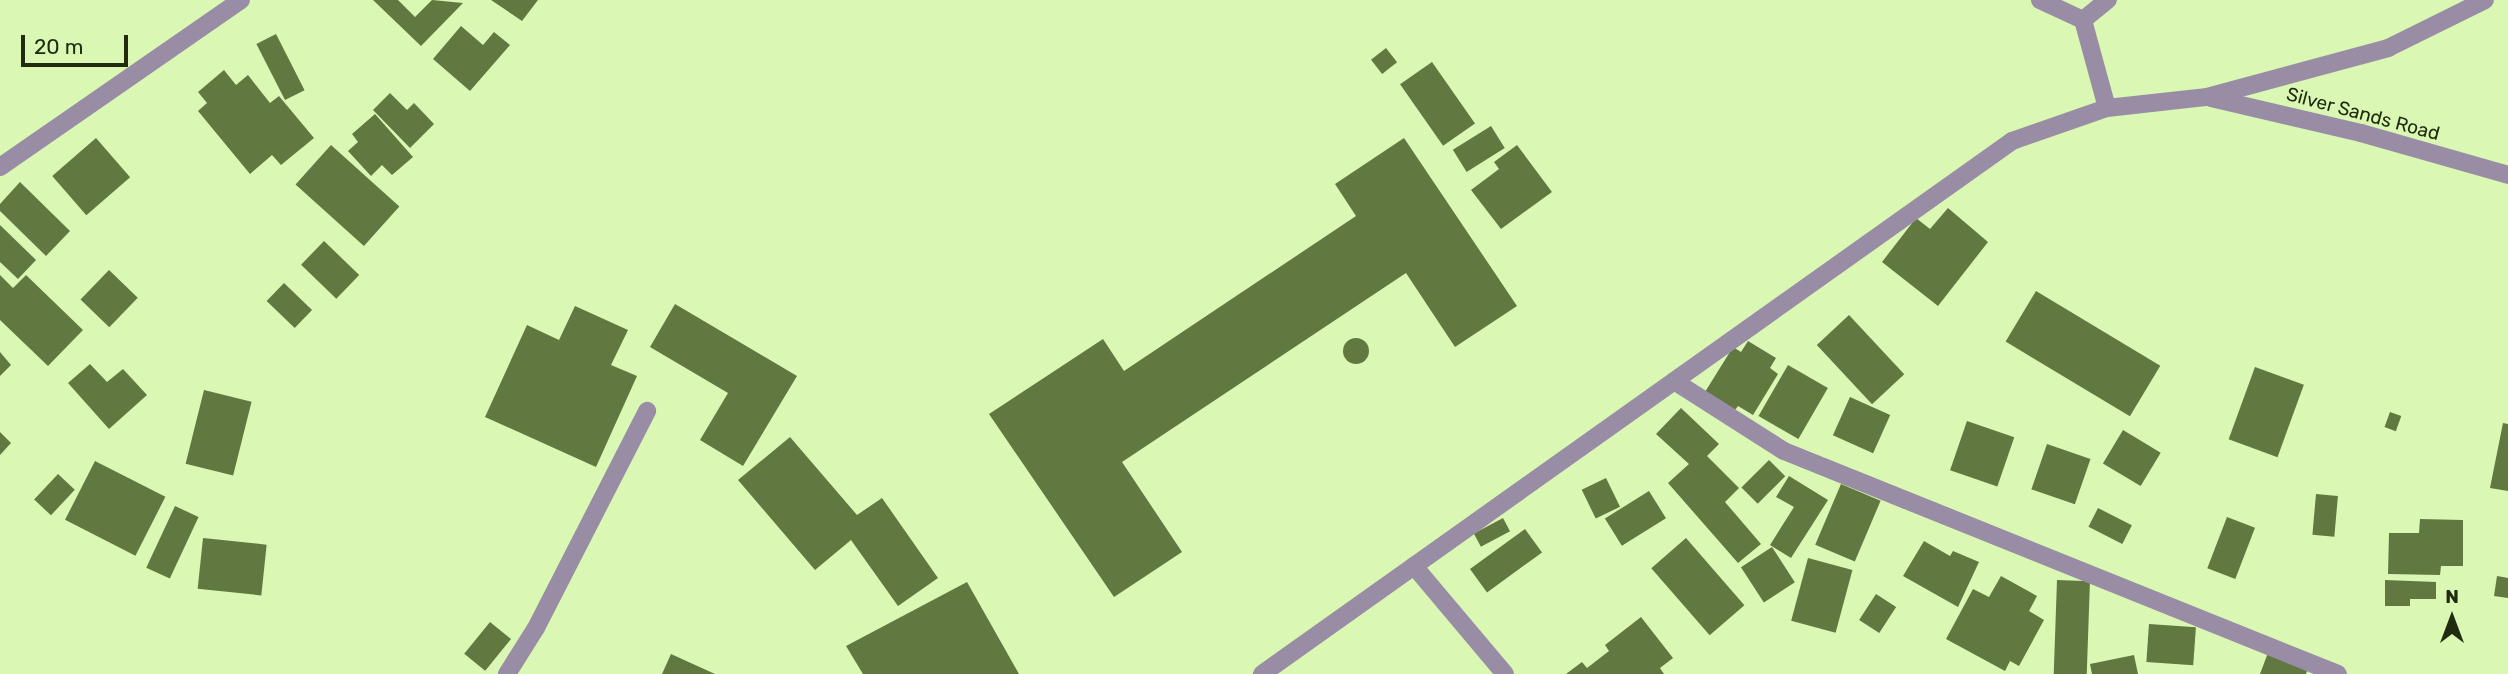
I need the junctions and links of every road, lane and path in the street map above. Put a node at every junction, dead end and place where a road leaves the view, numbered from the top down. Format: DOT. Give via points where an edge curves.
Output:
graph roads {
  1 [pos="241,0"];
  2 [pos="2040,0"];
  3 [pos="2108,0"];
  4 [pos="2485,0"];
  5 [pos="2083,19"];
  6 [pos="2207,97"];
  7 [pos="2107,108"];
  8 [pos="0,167"];
  9 [pos="2508,176"];
  10 [pos="1674,381"];
  11 [pos="647,411"];
  12 [pos="1414,566"];
  13 [pos="506,674"];
  14 [pos="1262,674"];
  15 [pos="1505,674"];
  16 [pos="2338,674"];
  1 -- 8 [label="street"];
  2 -- 5 [label="street"];
  3 -- 5 [label="street"];
  4 -- 6 [label="street" via="2388,48"];
  5 -- 7 [label="street"];
  6 -- 7 [label="street"];
  6 -- 9 [label="street, Silver Sands Road" via="2361,133"];
  7 -- 10 [label="street" via="2012,141"];
  10 -- 12 [label="street"];
  10 -- 16 [label="street" via="1784,452"];
  11 -- 13 [label="street" via="536,628"];
  12 -- 14 [label="street"];
  12 -- 15 [label="street"];
}
